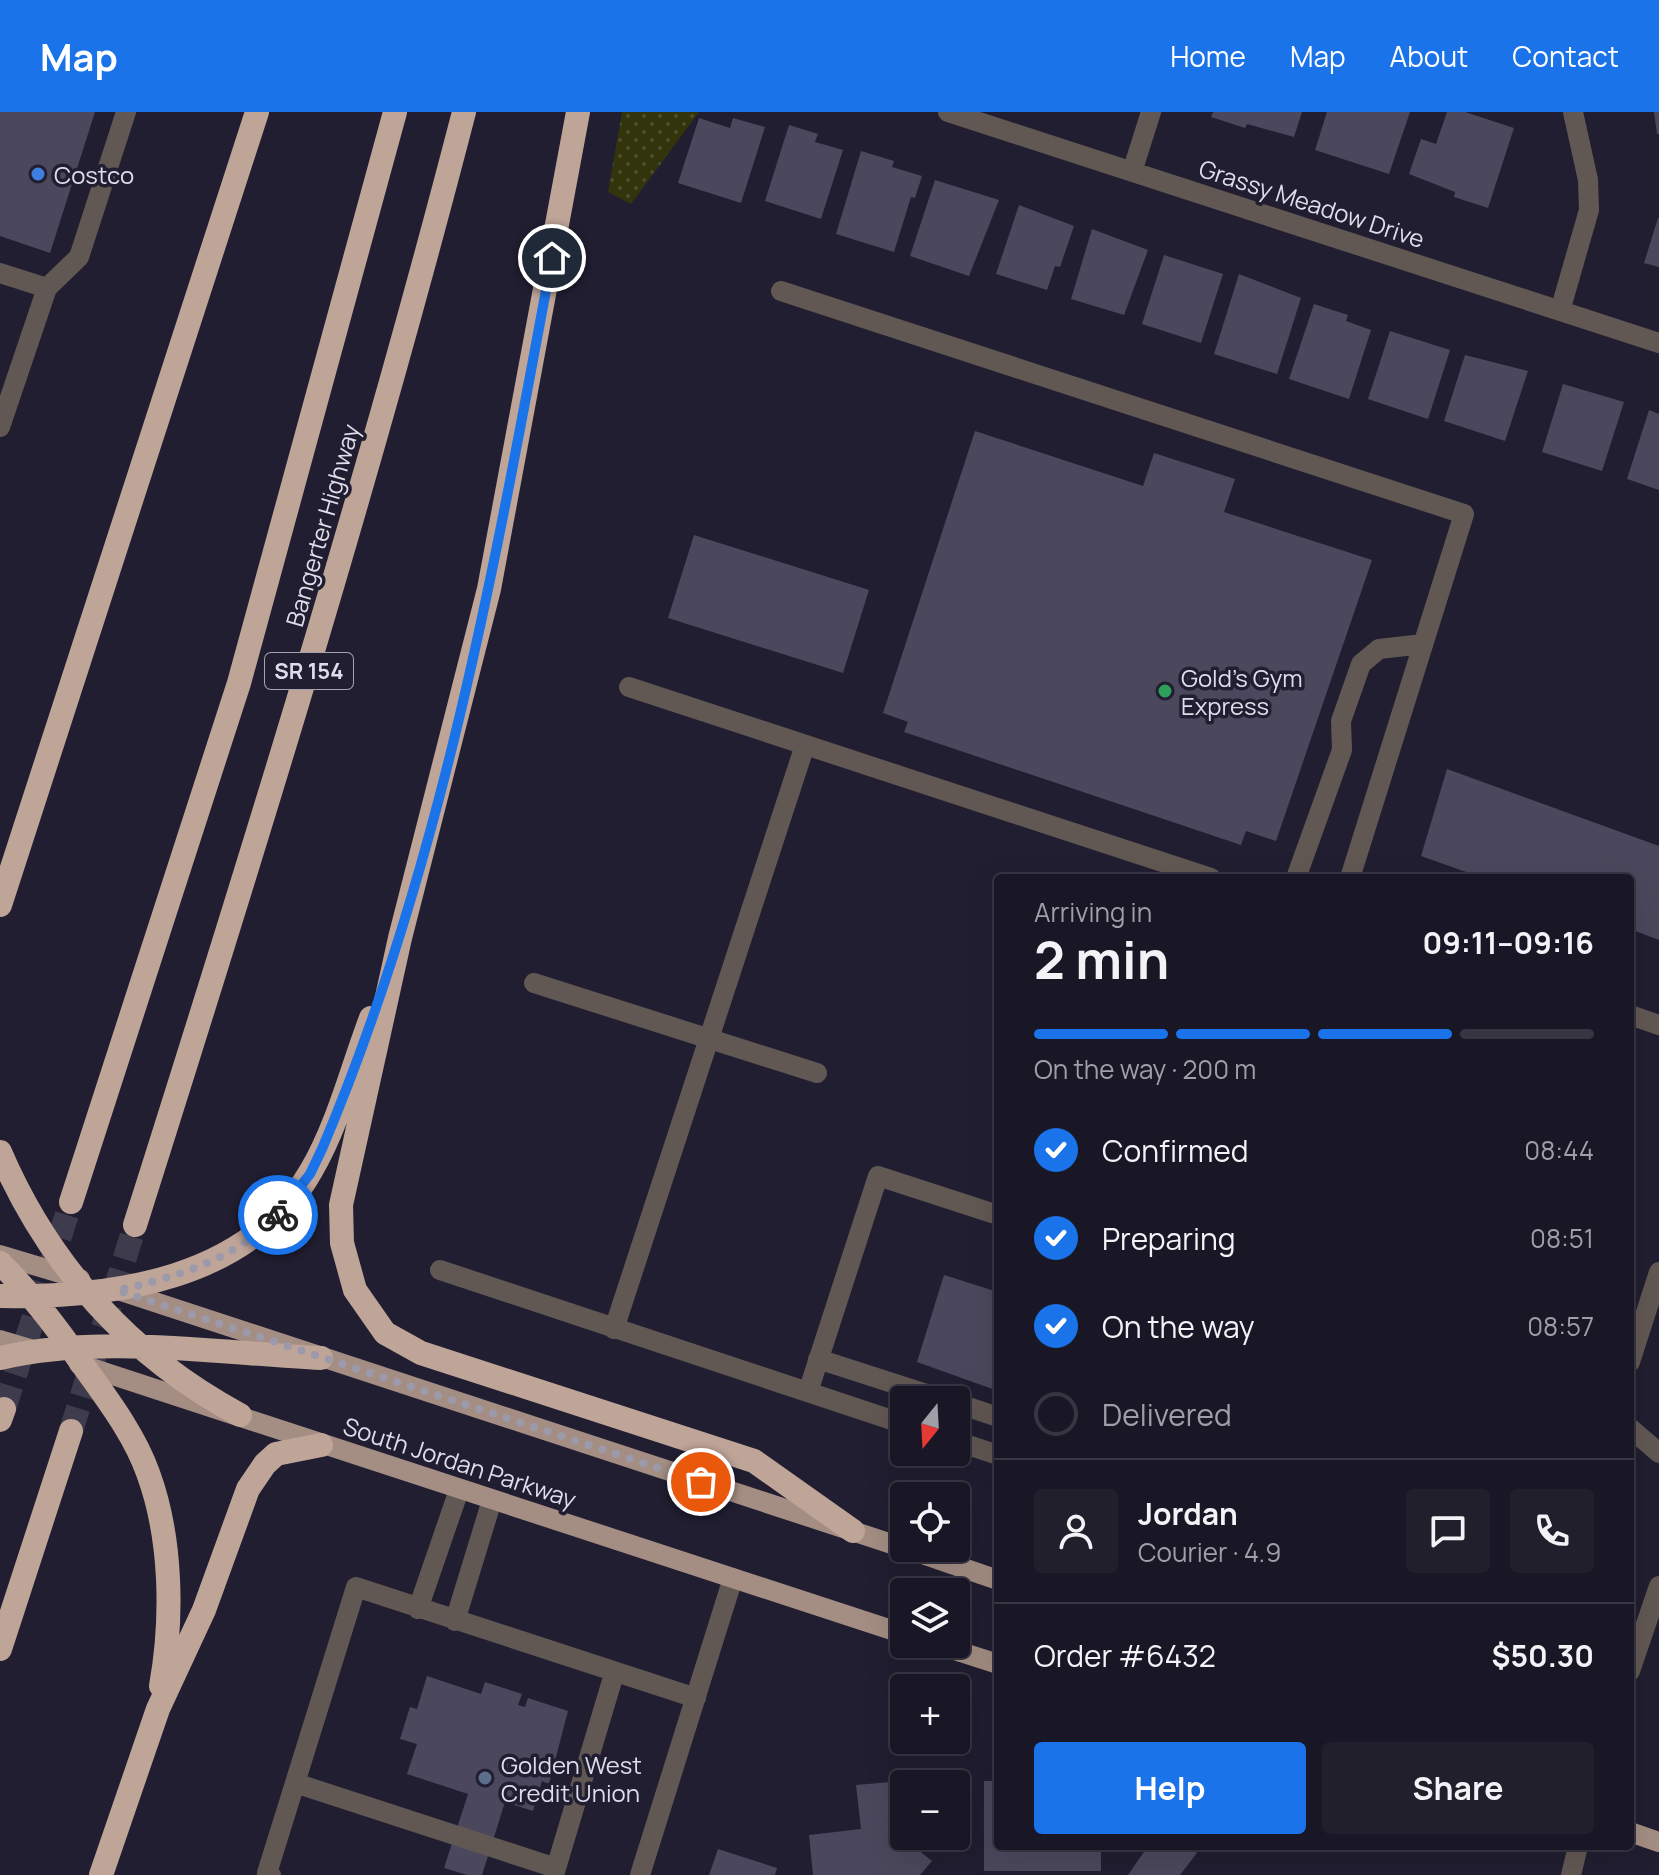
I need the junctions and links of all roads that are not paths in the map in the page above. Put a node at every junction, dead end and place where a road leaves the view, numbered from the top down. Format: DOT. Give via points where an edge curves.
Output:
graph roads {
  1 [pos="126,112"];
  2 [pos="257,112"];
  3 [pos="395,112"];
  4 [pos="464,112"];
  5 [pos="578,112"];
  6 [pos="948,112"];
  7 [pos="1151,112"];
  8 [pos="1573,112"];
  9 [pos="1132,172"];
  10 [pos="0,273"];
  11 [pos="47,288"];
  12 [pos="781,291"];
  13 [pos="1560,311"];
  14 [pos="1659,343"];
  15 [pos="0,427"];
  16 [pos="1423,644"];
  17 [pos="629,687"];
  18 [pos="805,745"];
  19 [pos="1199,874"];
  20 [pos="1297,874"];
  21 [pos="1351,874"];
  22 [pos="0,905"];
  23 [pos="400,938"];
  24 [pos="534,983"];
  25 [pos="1634,1016"];
  26 [pos="1659,1025"];
  27 [pos="710,1038"];
  28 [pos="817,1073"];
  29 [pos="0,1152"];
  30 [pos="71,1202"];
  31 [pos="994,1214"];
  32 [pos="135,1225"];
  33 [pos="0,1255"];
  34 [pos="0,1263"];
  35 [pos="440,1270"];
  36 [pos="1659,1272"];
  37 [pos="79,1285"];
  38 [pos="117,1290"];
  39 [pos="0,1296"];
  40 [pos="32,1296"];
  41 [pos="614,1329"];
  42 [pos="0,1340"];
  43 [pos="141,1349"];
  44 [pos="33,1350"];
  45 [pos="1634,1350"];
  46 [pos="77,1356"];
  47 [pos="0,1358"];
  48 [pos="321,1358"];
  49 [pos="818,1359"];
  50 [pos="902,1386"];
  51 [pos="808,1392"];
  52 [pos="970,1408"];
  53 [pos="240,1415"];
  54 [pos="994,1416"];
  55 [pos="890,1419"];
  56 [pos="71,1431"];
  57 [pos="1634,1431"];
  58 [pos="321,1445"];
  59 [pos="970,1446"];
  60 [pos="1659,1453"];
  61 [pos="994,1454"];
  62 [pos="459,1490"];
  63 [pos="492,1500"];
  64 [pos="853,1531"];
  65 [pos="890,1543"];
  66 [pos="945,1562"];
  67 [pos="733,1578"];
  68 [pos="994,1579"];
  69 [pos="1659,1586"];
  70 [pos="418,1609"];
  71 [pos="455,1621"];
  72 [pos="890,1629"];
  73 [pos="0,1649"];
  74 [pos="970,1655"];
  75 [pos="1634,1659"];
  76 [pos="994,1663"];
  77 [pos="614,1674"];
  78 [pos="696,1698"];
  79 [pos="158,1709"];
  80 [pos="295,1783"];
  81 [pos="1634,1833"];
  82 [pos="1659,1842"];
  83 [pos="1577,1850"];
  84 [pos="555,1871"];
  85 [pos="101,1875"];
  86 [pos="271,1875"];
  87 [pos="640,1875"];
  88 [pos="1571,1875"];
  1 -- 11 [label="street" via="79,257"];
  2 -- 22 [label="highway"];
  3 -- 30 [label="highway, Bangerter Highway / SR 154" via="239,683"];
  4 -- 32 [label="highway, Bangerter Highway / SR 154" via="291,733"];
  5 -- 23 [label="highway" via="489,589"];
  6 -- 9 [label="street, Grassy Meadow Drive"];
  7 -- 9 [label="street"];
  8 -- 13 [label="street" via="1589,210"];
  9 -- 13 [label="street, Grassy Meadow Drive"];
  10 -- 11 [label="street"];
  11 -- 15 [label="street"];
  12 -- 16 [label="street" via="1464,514"];
  13 -- 14 [label="street, Grassy Meadow Drive"];
  16 -- 20 [label="street" via="1379,649 1361,664 1341,721 1342,750"];
  16 -- 21 [label="street"];
  17 -- 18 [label="street"];
  18 -- 19 [label="street"];
  18 -- 27 [label="street"];
  23 -- 38 [label="highway" via="328,1135 292,1199 268,1226 220,1257 163,1280"];
  23 -- 64 [label="highway" via="341,1205 348,1270 375,1321 396,1342 421,1353 754,1461"];
  24 -- 27 [label="street"];
  25 -- 26 [label="street"];
  27 -- 28 [label="street"];
  27 -- 41 [label="street"];
  29 -- 37 [label="highway" via="37,1227"];
  31 -- 49 [label="street" via="878,1176"];
  33 -- 37 [label="main road"];
  34 -- 40 [label="highway"];
  35 -- 41 [label="street"];
  36 -- 45 [label="street"];
  37 -- 38 [label="highway"];
  37 -- 40 [label="highway"];
  37 -- 43 [label="highway"];
  38 -- 48 [label="main road"];
  39 -- 40 [label="highway"];
  40 -- 46 [label="highway"];
  41 -- 51 [label="street"];
  42 -- 44 [label="main road"];
  43 -- 46 [label="highway"];
  43 -- 48 [label="highway"];
  43 -- 53 [label="highway" via="203,1396"];
  44 -- 46 [label="highway"];
  44 -- 47 [label="highway"];
  46 -- 53 [label="main road, South Jordan Parkway"];
  46 -- 79 [label="highway" via="132,1440 157,1505 167,1598"];
  48 -- 64 [label="main road"];
  49 -- 50 [label="street"];
  49 -- 51 [label="street"];
  51 -- 55 [label="street"];
  52 -- 54 [label="street"];
  53 -- 58 [label="main road, South Jordan Parkway"];
  56 -- 73 [label="highway"];
  57 -- 60 [label="street"];
  58 -- 62 [label="main road, South Jordan Parkway"];
  58 -- 79 [label="highway" via="276,1454 255,1476 204,1610"];
  59 -- 61 [label="street"];
  62 -- 63 [label="main road, South Jordan Parkway"];
  62 -- 70 [label="street"];
  63 -- 67 [label="main road, South Jordan Parkway"];
  63 -- 71 [label="street"];
  64 -- 65 [label="main road"];
  66 -- 68 [label="main road"];
  67 -- 72 [label="main road, South Jordan Parkway"];
  67 -- 78 [label="street"];
  69 -- 75 [label="street"];
  70 -- 71 [label="street"];
  70 -- 80 [label="street" via="356,1587"];
  71 -- 77 [label="street"];
  74 -- 76 [label="main road"];
  77 -- 78 [label="street"];
  77 -- 84 [label="street"];
  78 -- 87 [label="street"];
  79 -- 85 [label="highway"];
  80 -- 84 [label="street"];
  80 -- 86 [label="street" via="267,1873"];
  81 -- 82 [label="main road"];
  83 -- 88 [label="street"];
}
